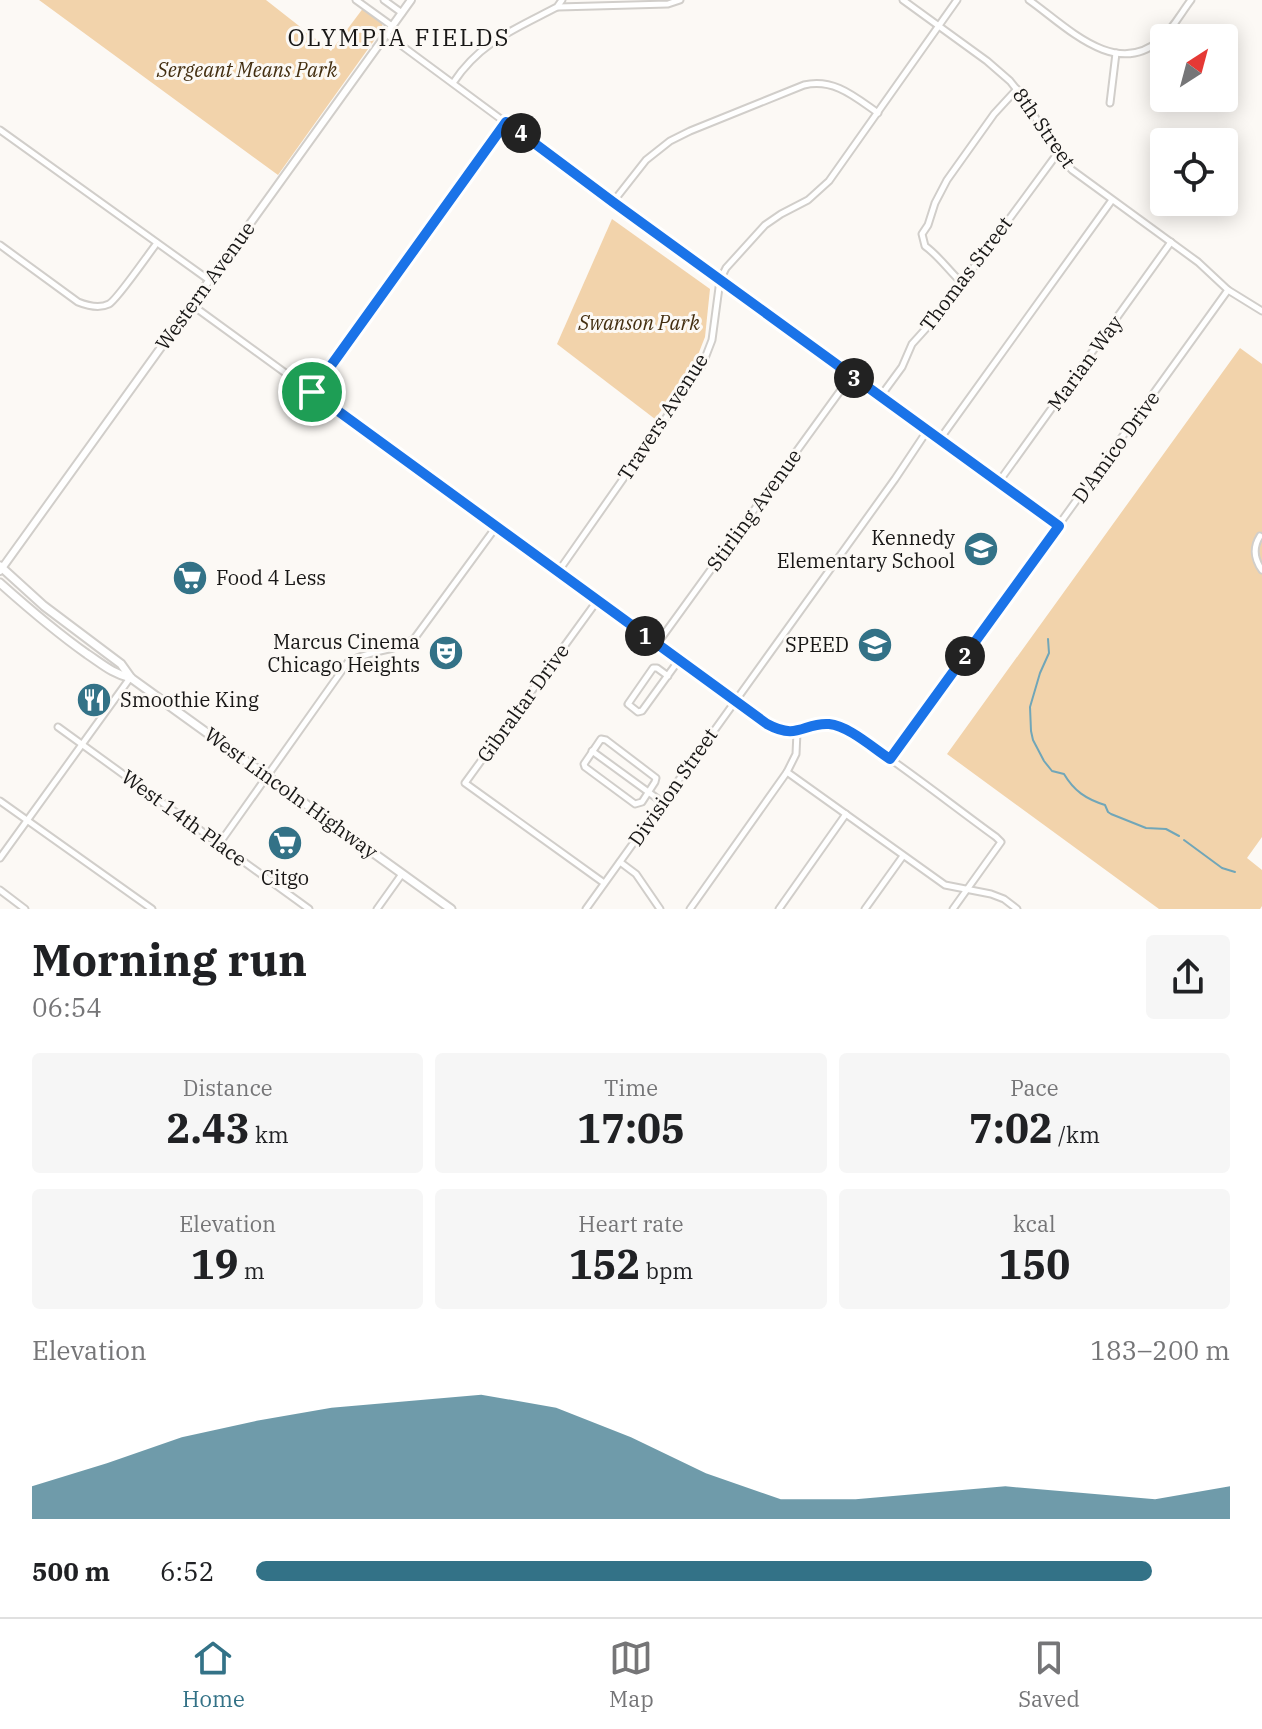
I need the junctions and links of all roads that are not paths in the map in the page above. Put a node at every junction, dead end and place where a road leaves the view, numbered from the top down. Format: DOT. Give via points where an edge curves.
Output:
graph roads {
  1 [pos="356,0"];
  2 [pos="384,0"];
  3 [pos="411,0"];
  4 [pos="562,0"];
  5 [pos="680,0"];
  6 [pos="903,0"];
  7 [pos="957,0"];
  8 [pos="1029,0"];
  9 [pos="1191,0"];
  10 [pos="557,7"];
  11 [pos="402,13"];
  12 [pos="392,26"];
  13 [pos="939,26"];
  14 [pos="386,34"];
  15 [pos="1116,53"];
  16 [pos="453,83"];
  17 [pos="1017,89"];
  18 [pos="1110,103"];
  19 [pos="878,113"];
  20 [pos="506,122"];
  21 [pos="0,130"];
  22 [pos="1057,154"];
  23 [pos="1112,200"];
  24 [pos="613,202"];
  25 [pos="1171,242"];
  26 [pos="157,243"];
  27 [pos="0,245"];
  28 [pos="209,280"];
  29 [pos="720,280"];
  30 [pos="962,283"];
  31 [pos="1228,290"];
  32 [pos="192,305"];
  33 [pos="1262,311"];
  34 [pos="851,376"];
  35 [pos="312,392"];
  36 [pos="880,397"];
  37 [pos="927,431"];
  38 [pos="939,440"];
  39 [pos="998,483"];
  40 [pos="1059,526"];
  41 [pos="496,527"];
  42 [pos="1260,536"];
  43 [pos="1,568"];
  44 [pos="1262,570"];
  45 [pos="558,572"];
  46 [pos="0,583"];
  47 [pos="597,601"];
  48 [pos="657,645"];
  49 [pos="679,660"];
  50 [pos="668,676"];
  51 [pos="131,678"];
  52 [pos="734,700"];
  53 [pos="58,727"];
  54 [pos="797,732"];
  55 [pos="83,745"];
  56 [pos="592,751"];
  57 [pos="890,759"];
  58 [pos="787,772"];
  59 [pos="267,776"];
  60 [pos="649,793"];
  61 [pos="0,801"];
  62 [pos="662,802"];
  63 [pos="846,814"];
  64 [pos="27,820"];
  65 [pos="219,844"];
  66 [pos="903,856"];
  67 [pos="0,858"];
  68 [pos="620,862"];
  69 [pos="402,874"];
  70 [pos="604,883"];
  71 [pos="0,890"];
  72 [pos="966,890"];
  73 [pos="25,909"];
  74 [pos="152,909"];
  75 [pos="309,909"];
  76 [pos="377,909"];
  77 [pos="451,909"];
  78 [pos="586,909"];
  79 [pos="660,909"];
  80 [pos="690,909"];
  81 [pos="779,909"];
  82 [pos="865,909"];
  83 [pos="953,909"];
  84 [pos="1017,909"];
  1 -- 12 [label="street"];
  2 -- 11 [label="street"];
  3 -- 11 [label="main road, Western Avenue"];
  4 -- 10 [label="street"];
  5 -- 10 [label="street"];
  6 -- 13 [label="street, 8th Street"];
  7 -- 13 [label="street, Travers Avenue"];
  8 -- 15 [label="street" via="1091,45"];
  9 -- 15 [label="street" via="1151,47"];
  10 -- 16 [label="street" via="494,40"];
  11 -- 12 [label="main road, Western Avenue"];
  12 -- 14 [label="main road, Western Avenue"];
  13 -- 17 [label="street, 8th Street"];
  13 -- 19 [label="street, Travers Avenue"];
  14 -- 16 [label="street"];
  14 -- 28 [label="main road, Western Avenue"];
  15 -- 18 [label="street"];
  16 -- 20 [label="street"];
  17 -- 22 [label="street, 8th Street"];
  17 -- 30 [label="street" via="947,180 922,234 925,246"];
  19 -- 24 [label="street" via="837,87 804,85 670,141 646,160"];
  19 -- 29 [label="street, Travers Avenue" via="823,187 765,225"];
  20 -- 24 [label="street"];
  20 -- 35 [label="street"];
  21 -- 26 [label="street"];
  22 -- 23 [label="street, 8th Street"];
  22 -- 30 [label="street, Thomas Street"];
  23 -- 25 [label="street, 8th Street"];
  23 -- 38 [label="street"];
  24 -- 29 [label="street"];
  25 -- 31 [label="street, 8th Street"];
  25 -- 39 [label="street, Marian Way"];
  26 -- 27 [label="street" via="111,303 98,306 78,302"];
  26 -- 28 [label="street"];
  28 -- 32 [label="main road, Western Avenue"];
  29 -- 34 [label="street"];
  29 -- 45 [label="street, Travers Avenue" via="712,340 702,366"];
  30 -- 36 [label="street, Thomas Street" via="912,344"];
  31 -- 33 [label="street, 8th Street"];
  31 -- 40 [label="street, D'Amico Drive"];
  32 -- 35 [label="street"];
  32 -- 43 [label="main road, Western Avenue"];
  34 -- 36 [label="street"];
  34 -- 48 [label="street, Stirling Avenue"];
  35 -- 41 [label="street"];
  36 -- 37 [label="street"];
  37 -- 38 [label="street"];
  37 -- 52 [label="street, Division Street"];
  38 -- 39 [label="street"];
  39 -- 40 [label="street"];
  40 -- 57 [label="street, D'Amico Drive"];
  41 -- 45 [label="street"];
  41 -- 59 [label="street" via="414,639 348,662"];
  42 -- 44 [label="street" via="1255,550"];
  43 -- 51 [label="main road, West Lincoln Highway" via="121,664"];
  45 -- 47 [label="street"];
  46 -- 51 [label="main road, West Lincoln Highway" via="73,644 116,674"];
  47 -- 48 [label="street"];
  47 -- 70 [label="street, Gibraltar Drive" via="465,783"];
  48 -- 49 [label="street"];
  49 -- 50 [label="street"];
  49 -- 52 [label="street"];
  50 -- 50 [label="street" via="642,711 629,706 653,668"];
  51 -- 55 [label="street"];
  51 -- 59 [label="main road, West Lincoln Highway"];
  52 -- 54 [label="street" via="774,728"];
  52 -- 62 [label="street, Division Street"];
  53 -- 55 [label="street, West 14th Place"];
  54 -- 57 [label="street" via="826,724 842,727"];
  54 -- 58 [label="street" via="796,754"];
  55 -- 64 [label="street"];
  55 -- 65 [label="street, West 14th Place"];
  56 -- 60 [label="street"];
  56 -- 60 [label="street" via="585,767 623,796 635,804"];
  56 -- 60 [label="street" via="606,740 656,778"];
  57 -- 72 [label="street" via="1001,842"];
  58 -- 63 [label="street"];
  58 -- 80 [label="street"];
  59 -- 65 [label="street"];
  59 -- 69 [label="main road, West Lincoln Highway"];
  60 -- 62 [label="street"];
  61 -- 64 [label="street"];
  62 -- 68 [label="street, Division Street"];
  63 -- 66 [label="street"];
  63 -- 81 [label="street"];
  64 -- 67 [label="street"];
  64 -- 74 [label="street"];
  65 -- 75 [label="street, West 14th Place"];
  66 -- 72 [label="street" via="945,885"];
  66 -- 82 [label="street"];
  68 -- 70 [label="street, Division Street"];
  68 -- 79 [label="street" via="636,874"];
  69 -- 76 [label="street"];
  69 -- 77 [label="main road, West Lincoln Highway"];
  70 -- 78 [label="street, Division Street"];
  71 -- 73 [label="street"];
  72 -- 83 [label="street"];
  72 -- 84 [label="street" via="991,894"];
}
